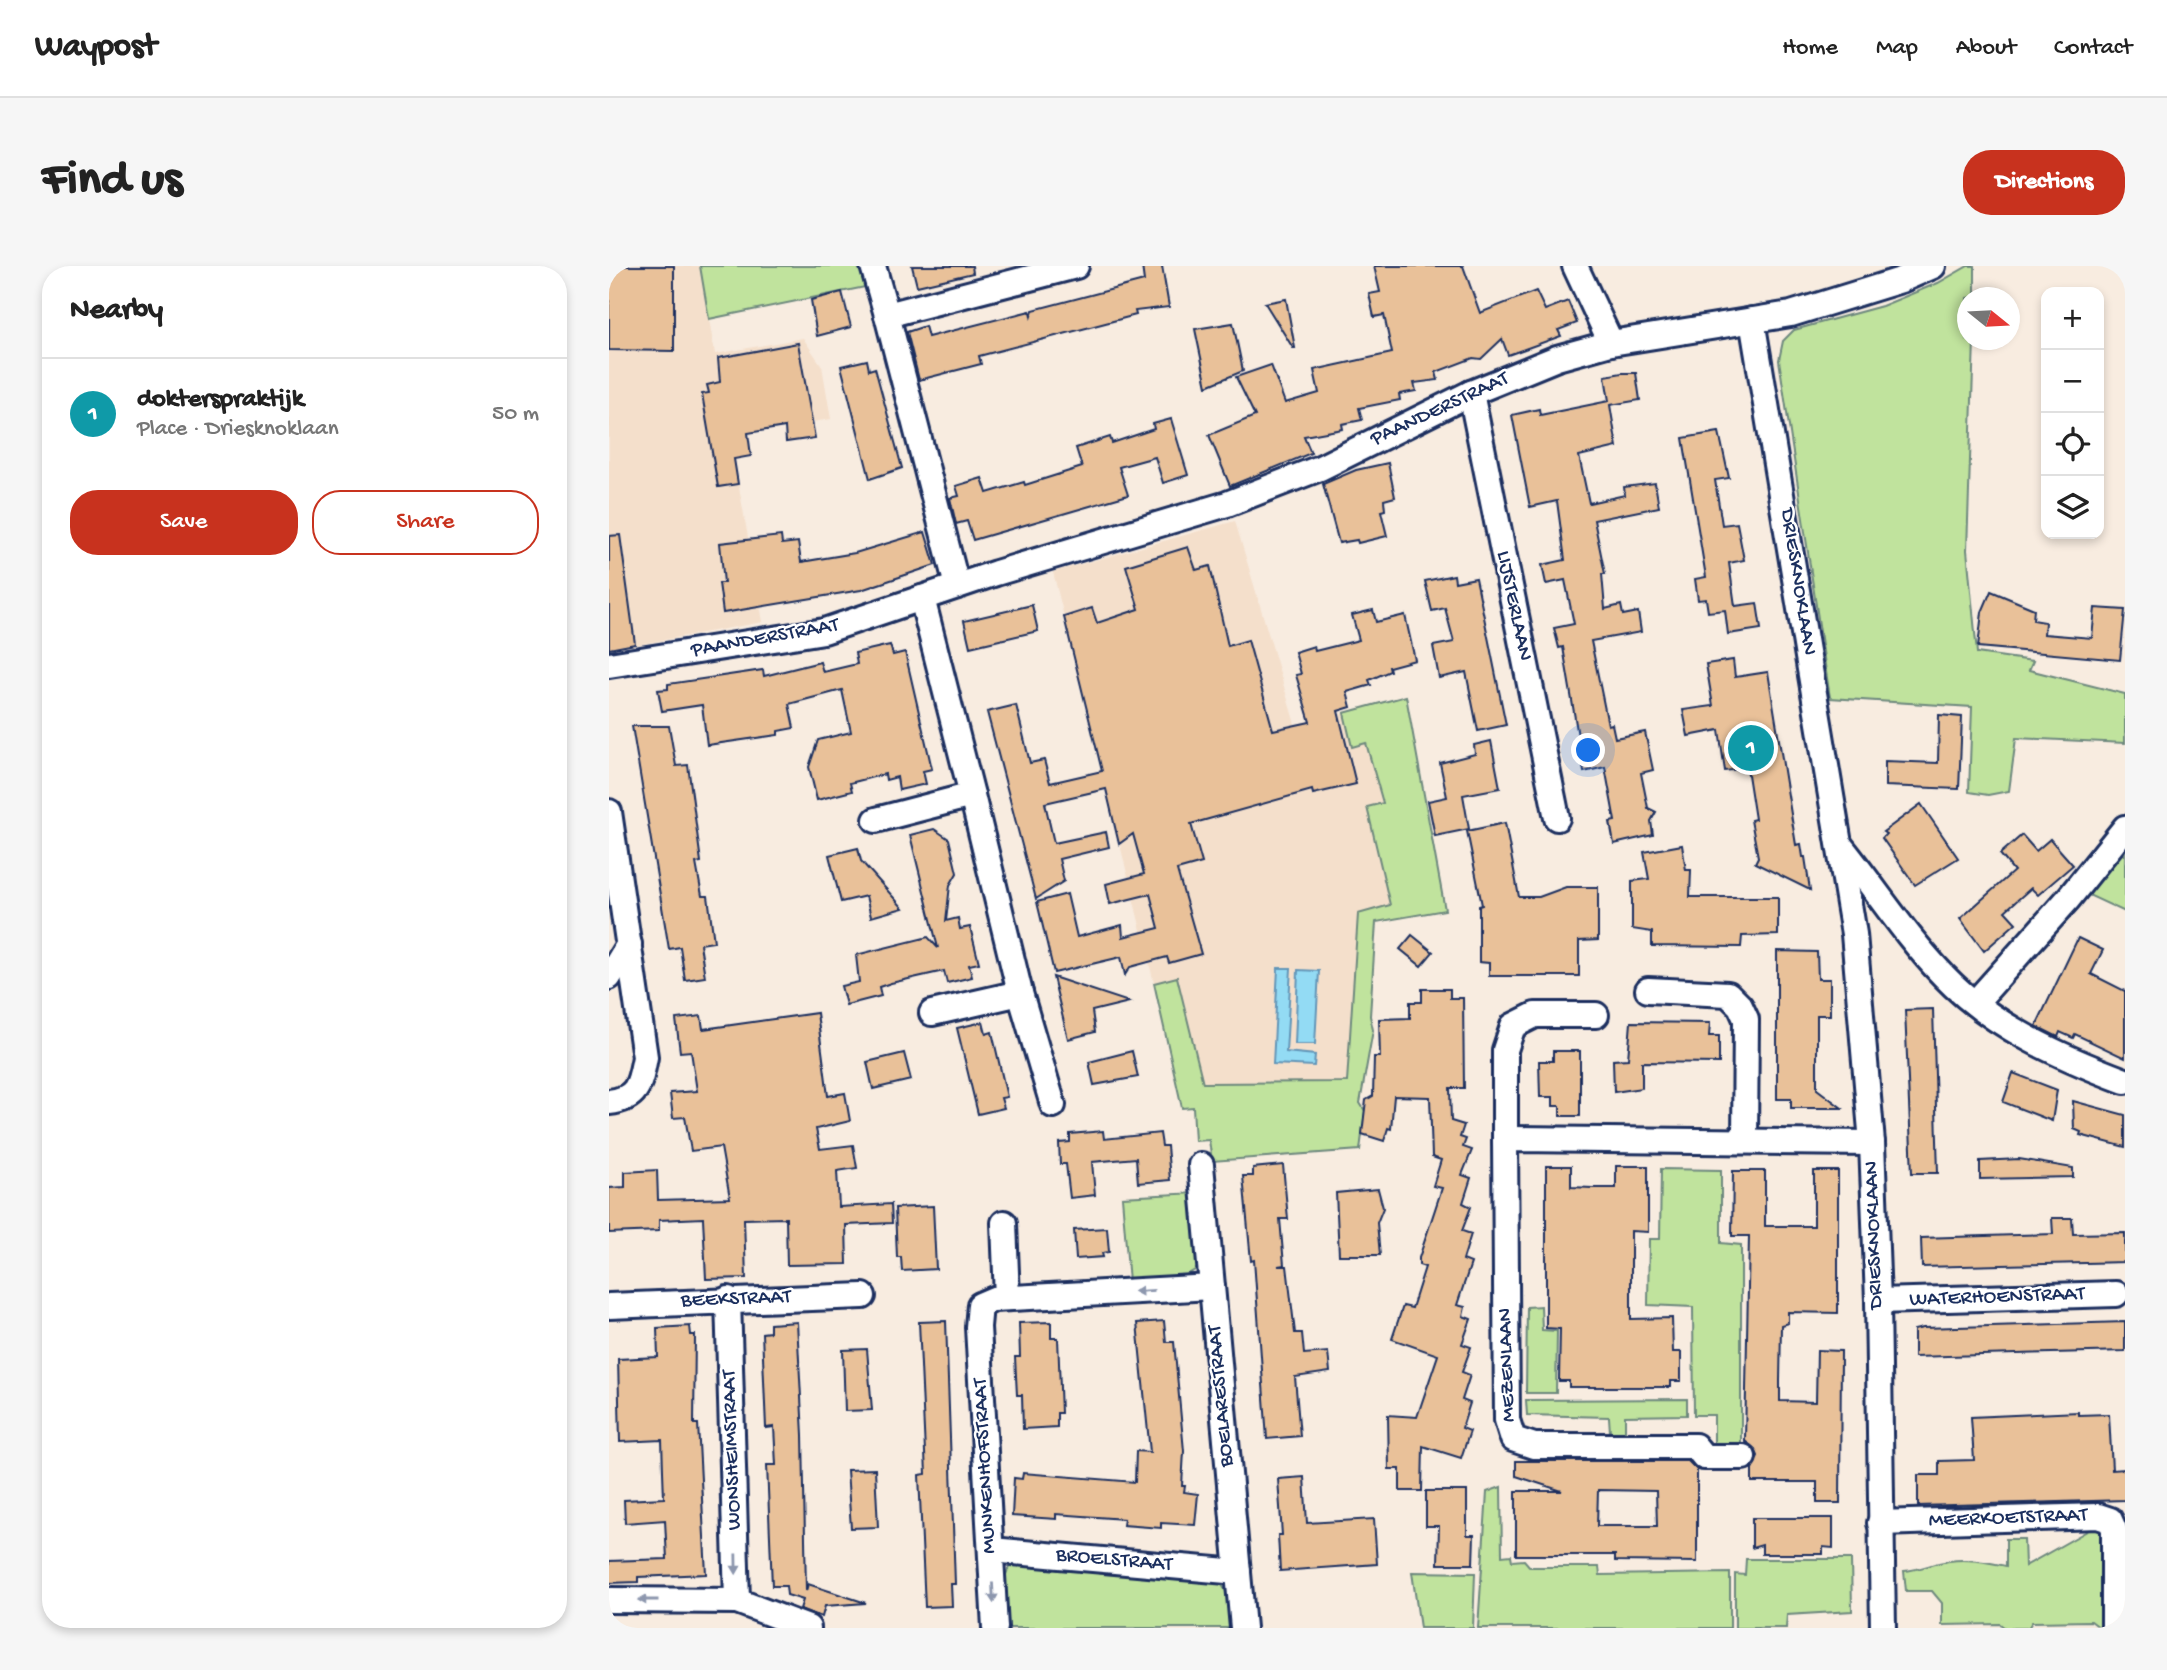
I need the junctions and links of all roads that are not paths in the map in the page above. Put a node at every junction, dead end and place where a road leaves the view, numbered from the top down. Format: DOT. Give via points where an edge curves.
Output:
graph roads {
  1 [pos="873,266"];
  2 [pos="1076,266"];
  3 [pos="1575,266"];
  4 [pos="1933,266"];
  5 [pos="887,315"];
  6 [pos="1752,320"];
  7 [pos="1611,343"];
  8 [pos="1471,393"];
  9 [pos="957,586"];
  10 [pos="922,598"];
  11 [pos="609,665"];
  12 [pos="972,796"];
  13 [pos="609,812"];
  14 [pos="1557,818"];
  15 [pos="876,820"];
  16 [pos="2125,828"];
  17 [pos="1839,844"];
  18 [pos="629,944"];
  19 [pos="609,976"];
  20 [pos="1648,990"];
  21 [pos="1020,993"];
  22 [pos="1975,1003"];
  23 [pos="932,1013"];
  24 [pos="1596,1015"];
  25 [pos="2125,1081"];
  26 [pos="609,1102"];
  27 [pos="1053,1105"];
  28 [pos="1505,1139"];
  29 [pos="1745,1141"];
  30 [pos="1872,1143"];
  31 [pos="1201,1165"];
  32 [pos="1004,1223"];
  33 [pos="1212,1287"];
  34 [pos="2116,1294"];
  35 [pos="863,1296"];
  36 [pos="1007,1298"];
  37 [pos="728,1300"];
  38 [pos="1878,1301"];
  39 [pos="609,1306"];
  40 [pos="1743,1457"];
  41 [pos="1880,1523"];
  42 [pos="991,1550"];
  43 [pos="1237,1572"];
  44 [pos="609,1600"];
  45 [pos="737,1601"];
  46 [pos="808,1628"];
  47 [pos="995,1628"];
  48 [pos="1243,1628"];
  49 [pos="1883,1628"];
  50 [pos="2114,1628"];
  1 -- 5 [label="street"];
  2 -- 5 [label="street"];
  3 -- 7 [label="street"];
  4 -- 6 [label="street, PAANDERSTRAAT" via="1791,314"];
  5 -- 9 [label="street"];
  6 -- 7 [label="street, PAANDERSTRAAT"];
  6 -- 17 [label="street, DRIESKNOKLAAN"];
  7 -- 8 [label="street, PAANDERSTRAAT" via="1557,358"];
  8 -- 9 [label="street, PAANDERSTRAAT" via="1320,468 1227,504"];
  8 -- 14 [label="street, LIJSTERLAAN"];
  9 -- 10 [label="street, PAANDERSTRAAT"];
  10 -- 11 [label="street, PAANDERSTRAAT" via="824,631"];
  10 -- 12 [label="street"];
  12 -- 15 [label="street"];
  12 -- 21 [label="street"];
  13 -- 18 [label="street"];
  16 -- 22 [label="street" via="2068,900"];
  17 -- 22 [label="street, DRIESKNOKLAAN" via="1944,976"];
  17 -- 30 [label="street, DRIESKNOKLAAN" via="1854,934"];
  18 -- 19 [label="street"];
  18 -- 26 [label="street" via="645,1057 639,1087 629,1096"];
  20 -- 29 [label="street" via="1728,994 1740,1006 1745,1019"];
  21 -- 23 [label="street"];
  21 -- 27 [label="street"];
  22 -- 25 [label="street, DRIESKNOKLAAN" via="2063,1057"];
  24 -- 28 [label="street, MEZENLAAN" via="1535,1015 1513,1026 1505,1049"];
  28 -- 29 [label="street"];
  28 -- 40 [label="street, MEZENLAAN" via="1507,1420 1513,1439 1534,1446 1695,1446 1704,1457"];
  29 -- 30 [label="street"];
  30 -- 38 [label="street, DRIESKNOKLAAN"];
  31 -- 33 [label="street, BOELARESTRAAT"];
  32 -- 36 [label="street"];
  33 -- 36 [label="street, one-way"];
  33 -- 43 [label="street, BOELARESTRAAT"];
  34 -- 38 [label="street, WATERHOENSTRAAT"];
  35 -- 37 [label="street, BEEKSTRAAT"];
  36 -- 42 [label="street, MUNKENHOFSTRAAT" via="980,1305 978,1327"];
  37 -- 39 [label="street, BEEKSTRAAT"];
  37 -- 45 [label="street, WONSHEIMSTRAAT, one-way"];
  38 -- 41 [label="street, DRIESKNOKLAAN"];
  41 -- 49 [label="street, DRIESKNOKLAAN"];
  41 -- 50 [label="street, MEERKOETSTRAAT" via="2098,1516 2110,1520 2114,1529"];
  42 -- 43 [label="street, BROELSTRAAT"];
  42 -- 47 [label="street, MUNKENHOFSTRAAT, one-way"];
  43 -- 48 [label="street, BOELARESTRAAT"];
  45 -- 44 [label="street, one-way"];
  45 -- 46 [label="street"];
}
